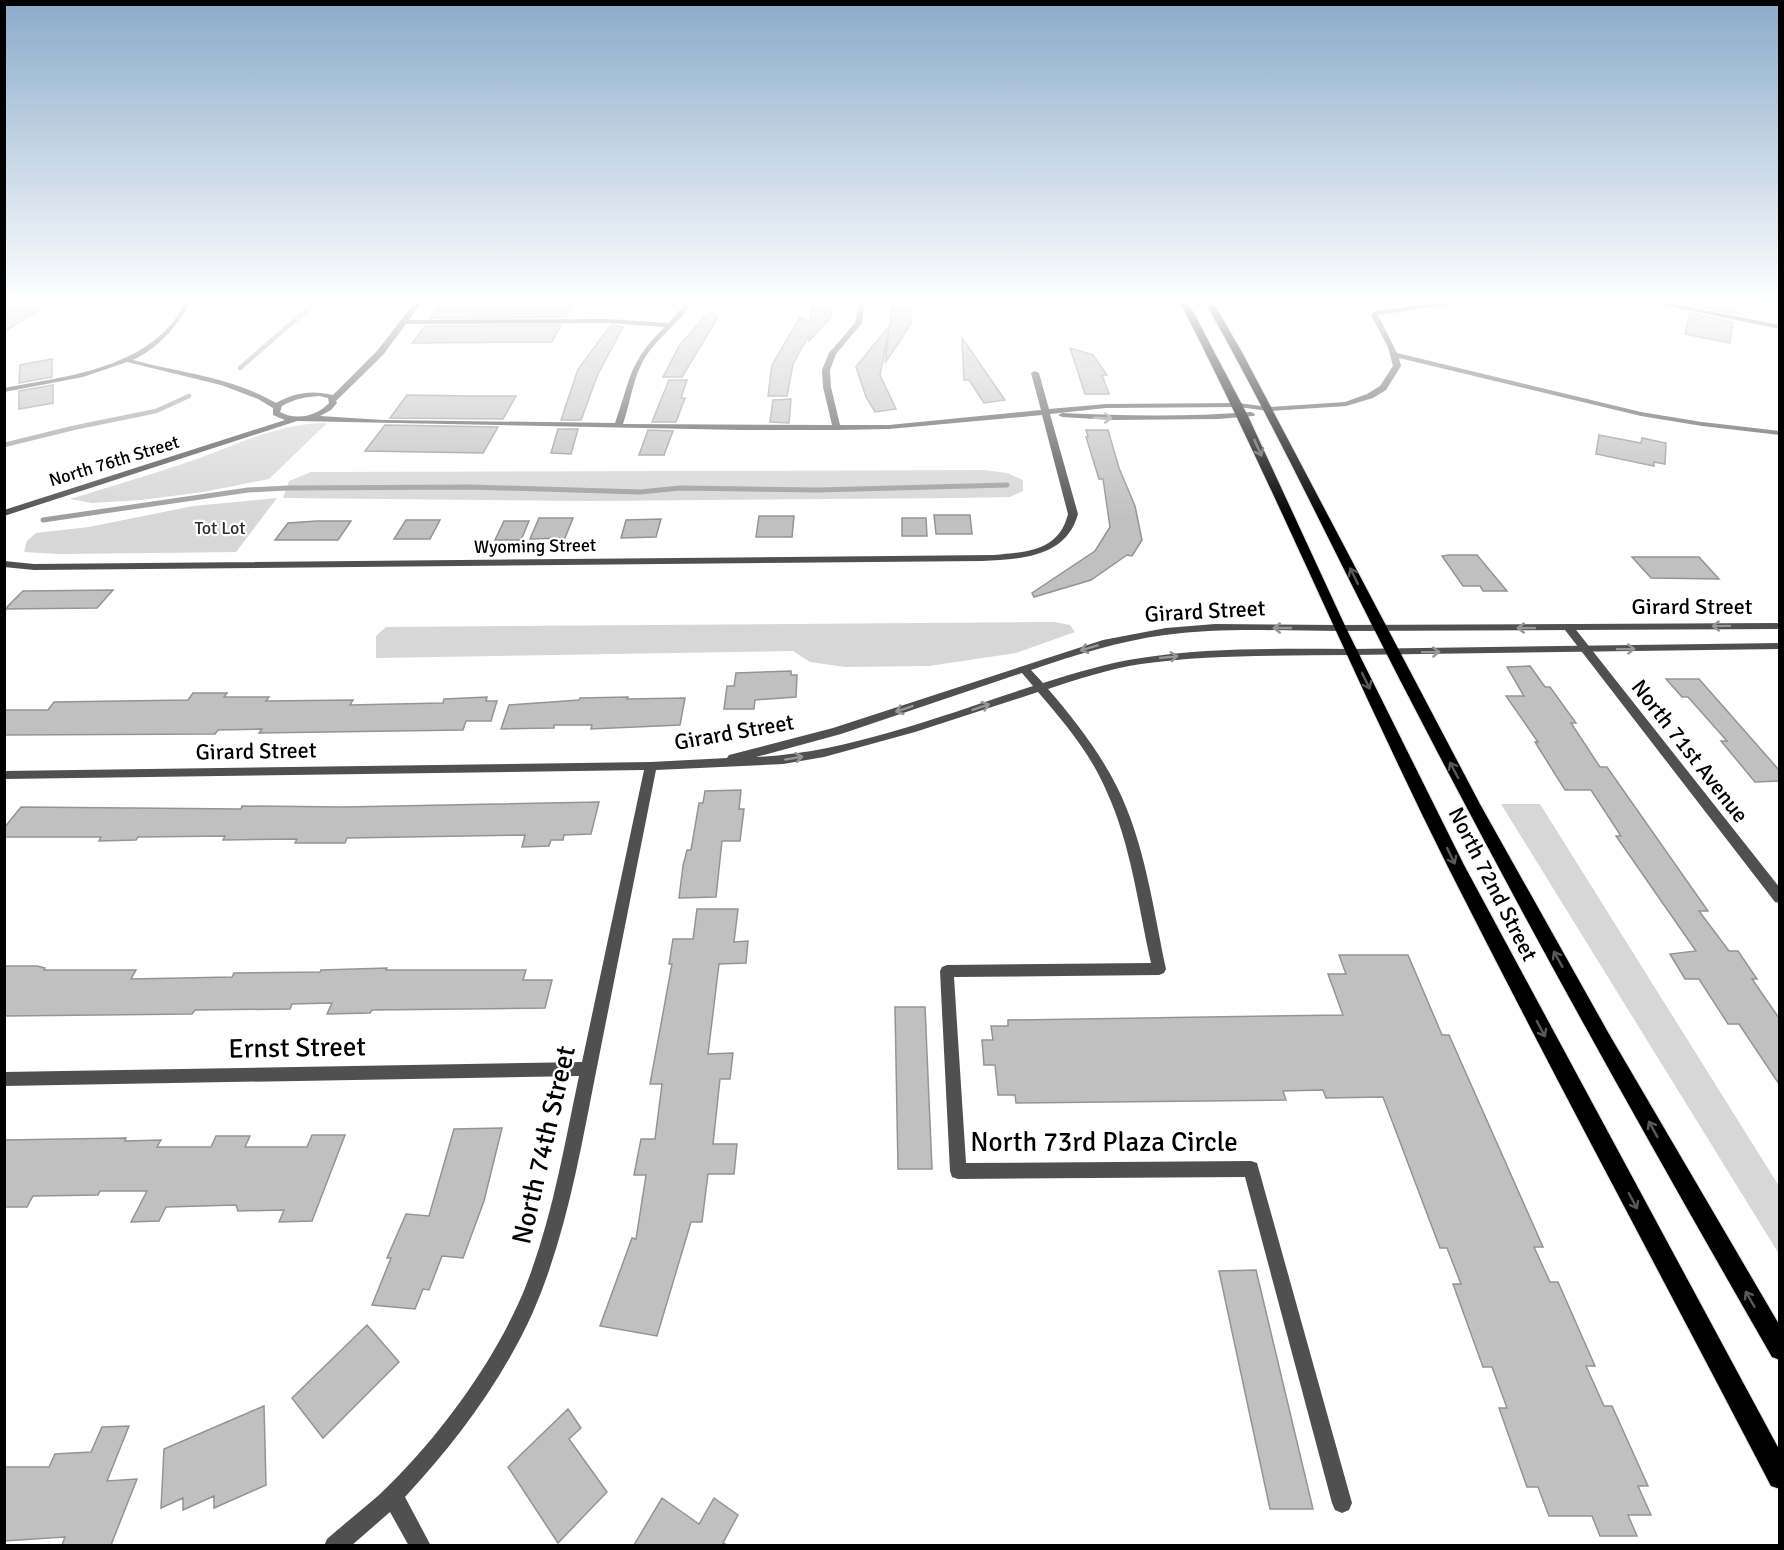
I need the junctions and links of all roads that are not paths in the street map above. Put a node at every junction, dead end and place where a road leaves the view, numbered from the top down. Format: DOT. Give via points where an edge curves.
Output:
graph roads {
  1 [pos="80,374"];
  2 [pos="182,374"];
  3 [pos="354,374"];
  4 [pos="357,374"];
  5 [pos="634,374"];
  6 [pos="827,374"];
  7 [pos="1035,374"];
  8 [pos="1222,374"];
  9 [pos="1250,374"];
  10 [pos="1392,374"];
  11 [pos="1476,374"];
  12 [pos="234,388"];
  13 [pos="4,390"];
  14 [pos="310,394"];
  15 [pos="299,396"];
  16 [pos="333,401"];
  17 [pos="1238,405"];
  18 [pos="1269,408"];
  19 [pos="277,410"];
  20 [pos="1045,413"];
  21 [pos="1243,416"];
  22 [pos="302,418"];
  23 [pos="383,422"];
  24 [pos="618,425"];
  25 [pos="836,428"];
  26 [pos="1779,433"];
  27 [pos="233,440"];
  28 [pos="4,513"];
  29 [pos="4,564"];
  30 [pos="1779,627"];
  31 [pos="1340,628"];
  32 [pos="1380,628"];
  33 [pos="1569,628"];
  34 [pos="1779,646"];
  35 [pos="1586,650"];
  36 [pos="1352,652"];
  37 [pos="1392,652"];
  38 [pos="1024,669"];
  39 [pos="1041,688"];
  40 [pos="651,766"];
  41 [pos="4,775"];
  42 [pos="1779,898"];
  43 [pos="589,1069"];
  44 [pos="4,1079"];
  45 [pos="1779,1349"];
  46 [pos="1779,1478"];
  47 [pos="393,1495"];
  48 [pos="1342,1503"];
  49 [pos="334,1545"];
  50 [pos="421,1545"];
  1 -- 13 [label="street"];
  2 -- 12 [label="street"];
  3 -- 14 [label="street"];
  4 -- 16 [label="street"];
  5 -- 24 [label="street"];
  6 -- 25 [label="street"];
  7 -- 20 [label="street"];
  8 -- 17 [label="main road, North 72nd Street"];
  9 -- 18 [label="main road, North 72nd Street"];
  10 -- 18 [label="street" via="1383,388 1356,401"];
  11 -- 26 [label="street" via="1641,414"];
  12 -- 15 [label="street"];
  12 -- 19 [label="street" via="269,400"];
  14 -- 15 [label="street"];
  14 -- 16 [label="street" via="326,395"];
  15 -- 19 [label="street, North 76th Street" via="284,401"];
  16 -- 22 [label="street" via="327,410"];
  16 -- 23 [label="street" via="352,416"];
  17 -- 18 [label="street"];
  17 -- 20 [label="street" via="1106,406"];
  17 -- 21 [label="main road, North 72nd Street"];
  18 -- 21 [label="street"];
  32 -- 18 [label="main road, North 72nd Street, one-way"];
  19 -- 22 [label="street" via="287,418"];
  19 -- 27 [label="street, North 76th Street"];
  20 -- 21 [label="street, one-way" via="1112,418"];
  20 -- 25 [label="street" via="907,426"];
  20 -- 29 [label="street, Wyoming Street" via="1072,524 1063,537 1034,552 982,558 34,567"];
  21 -- 31 [label="main road, North 72nd Street, one-way"];
  22 -- 23 [label="street"];
  22 -- 27 [label="street, North 76th Street"];
  23 -- 24 [label="street"];
  24 -- 25 [label="street"];
  27 -- 28 [label="street, North 76th Street"];
  30 -- 33 [label="street, Girard Street, one-way"];
  31 -- 32 [label="street, Girard Street"];
  31 -- 36 [label="main road, North 72nd Street"];
  31 -- 38 [label="street, Girard Street, one-way" via="1171,631 1106,642"];
  33 -- 32 [label="street, Girard Street, one-way"];
  32 -- 37 [label="main road, North 72nd Street"];
  33 -- 35 [label="street, North 71st Avenue"];
  35 -- 34 [label="street, Girard Street, one-way"];
  37 -- 35 [label="street, Girard Street, one-way"];
  35 -- 42 [label="street, North 71st Avenue"];
  36 -- 37 [label="street, Girard Street"];
  39 -- 36 [label="street, Girard Street, one-way" via="1086,673 1154,659 1229,653"];
  36 -- 46 [label="main road, North 72nd Street, one-way" via="1521,992"];
  45 -- 37 [label="main road, North 72nd Street, one-way" via="1504,864"];
  38 -- 39 [label="street, North 73rd Plaza Circle"];
  38 -- 40 [label="street, Girard Street, one-way" via="780,748 730,759"];
  40 -- 39 [label="street, Girard Street, one-way" via="752,763 824,753"];
  39 -- 48 [label="street, North 73rd Plaza Circle" via="1086,744 1120,807 1159,969 947,971 958,1171 1251,1169"];
  40 -- 41 [label="street, Girard Street"];
  40 -- 43 [label="street, North 74th Street"];
  43 -- 44 [label="street, Ernst Street"];
  43 -- 47 [label="street, North 74th Street" via="564,1189 526,1306 456,1421"];
  47 -- 49 [label="street, North 74th Street"];
  47 -- 50 [label="street"];
}
